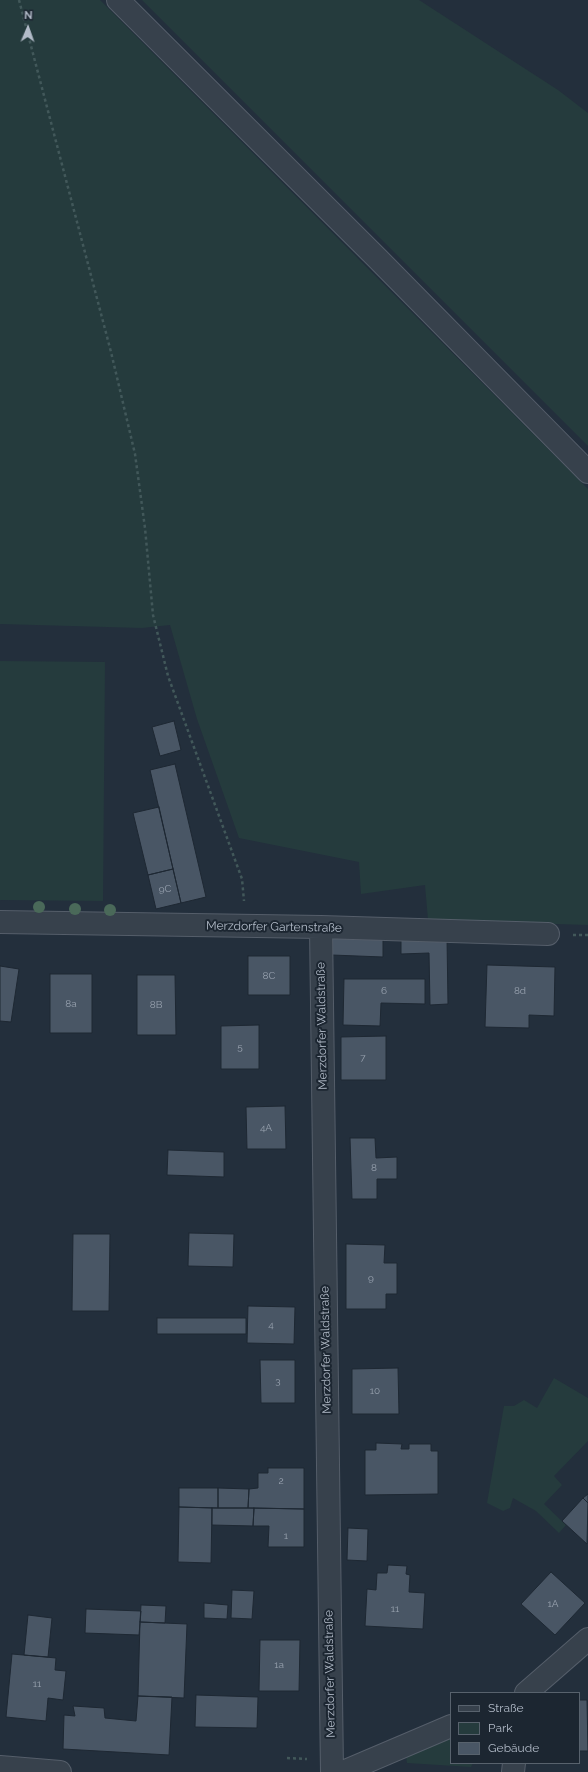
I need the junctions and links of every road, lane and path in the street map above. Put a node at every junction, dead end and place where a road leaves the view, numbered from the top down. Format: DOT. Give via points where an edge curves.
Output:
graph roads {
  1 [pos="19,0"];
  2 [pos="118,0"];
  3 [pos="588,472"];
  4 [pos="0,922"];
  5 [pos="247,926"];
  6 [pos="321,927"];
  7 [pos="548,934"];
  8 [pos="588,1639"];
  9 [pos="527,1692"];
  10 [pos="450,1726"];
  11 [pos="0,1767"];
  12 [pos="60,1772"];
  13 [pos="332,1772"];
  14 [pos="343,1772"];
  1 -- 5 [label="path" via="110,345 134,454 153,615 168,676 242,879"];
  2 -- 3 [label="street"];
  4 -- 5 [label="street, Merzdorfer Gartenstraße"];
  5 -- 6 [label="street, Merzdorfer Gartenstraße"];
  6 -- 7 [label="street, Merzdorfer Gartenstraße"];
  6 -- 13 [label="street, Merzdorfer Waldstraße"];
  8 -- 9 [label="street"];
  10 -- 14 [label="street"];
  11 -- 12 [label="street"];
}
